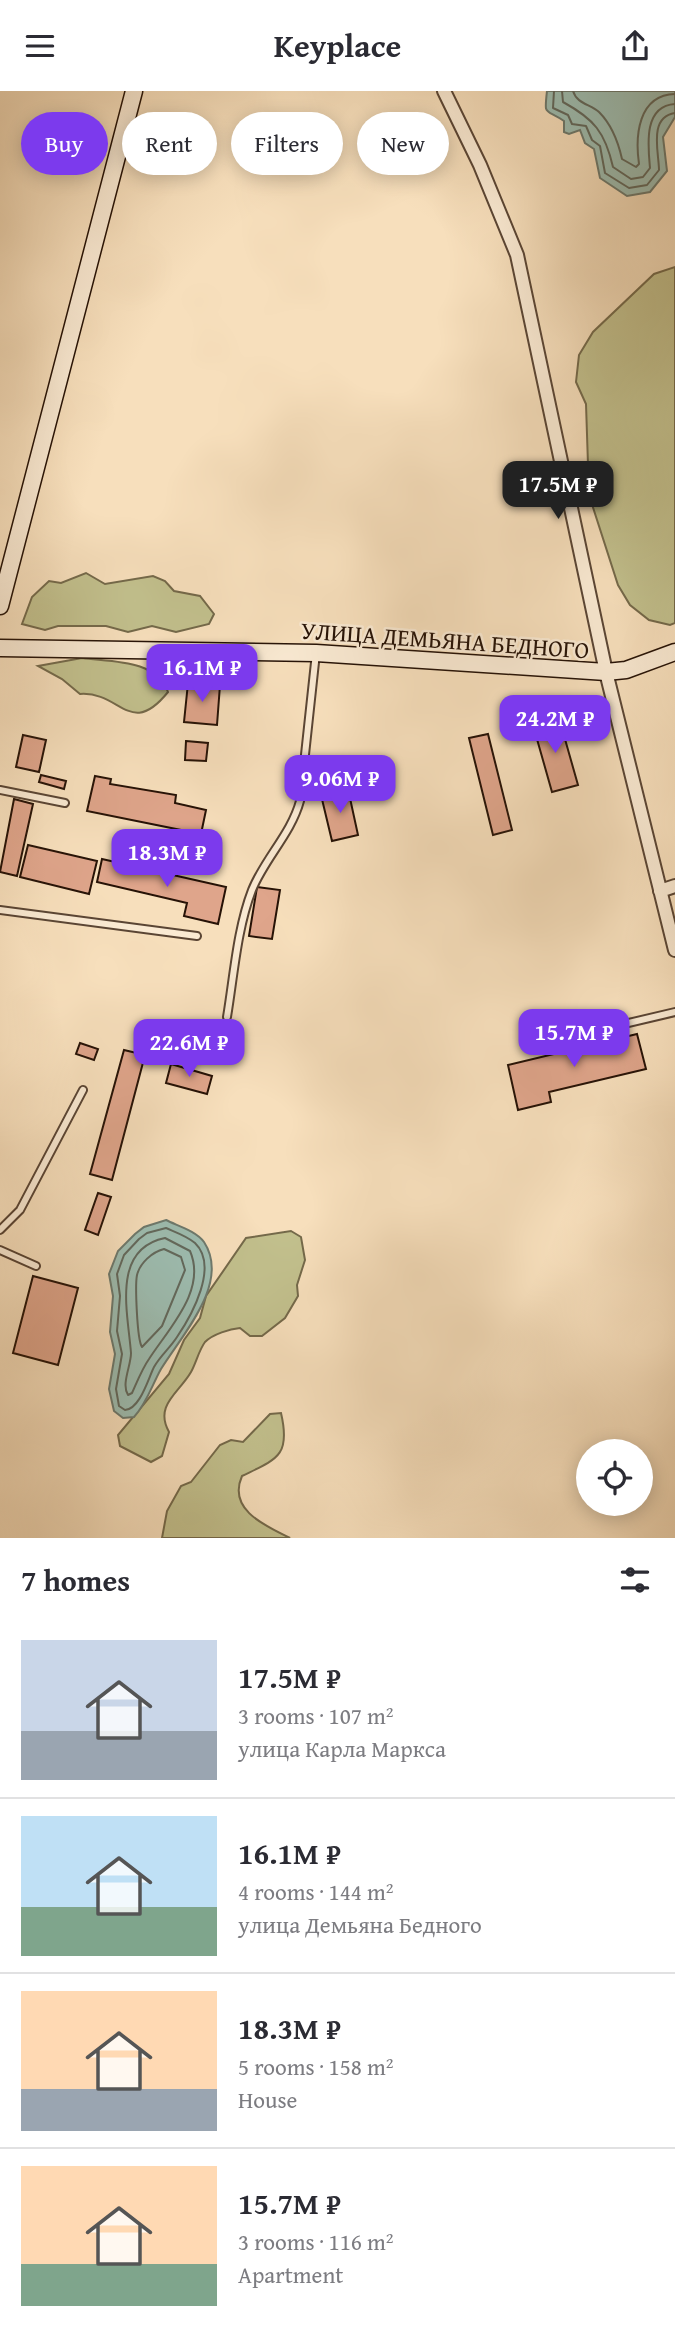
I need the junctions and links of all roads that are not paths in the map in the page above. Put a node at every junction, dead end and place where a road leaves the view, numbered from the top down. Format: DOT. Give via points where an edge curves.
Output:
graph roads {
  1 [pos="134,91"];
  2 [pos="444,91"];
  3 [pos="0,606"];
  4 [pos="0,648"];
  5 [pos="675,652"];
  6 [pos="316,653"];
  7 [pos="606,673"];
  8 [pos="0,790"];
  9 [pos="65,803"];
  10 [pos="675,886"];
  11 [pos="660,891"];
  12 [pos="0,910"];
  13 [pos="198,936"];
  14 [pos="675,950"];
  15 [pos="675,1013"];
  16 [pos="227,1017"];
  17 [pos="531,1046"];
  18 [pos="83,1090"];
  19 [pos="0,1230"];
  20 [pos="0,1250"];
  21 [pos="36,1266"];
  1 -- 3 [label="street"];
  2 -- 7 [label="street" via="517,255"];
  4 -- 6 [label="street, УЛИЦА ДЕМЬЯНА БЕДНОГО"];
  5 -- 7 [label="street, УЛИЦА ДЕМЬЯНА БЕДНОГО"];
  6 -- 7 [label="street, УЛИЦА ДЕМЬЯНА БЕДНОГО"];
  6 -- 16 [label="lane" via="296,819 253,888"];
  7 -- 11 [label="street"];
  8 -- 9 [label="lane"];
  10 -- 11 [label="street"];
  11 -- 14 [label="street"];
  12 -- 13 [label="lane"];
  15 -- 17 [label="lane"];
  18 -- 19 [label="lane" via="20,1210"];
  20 -- 21 [label="lane"];
}
